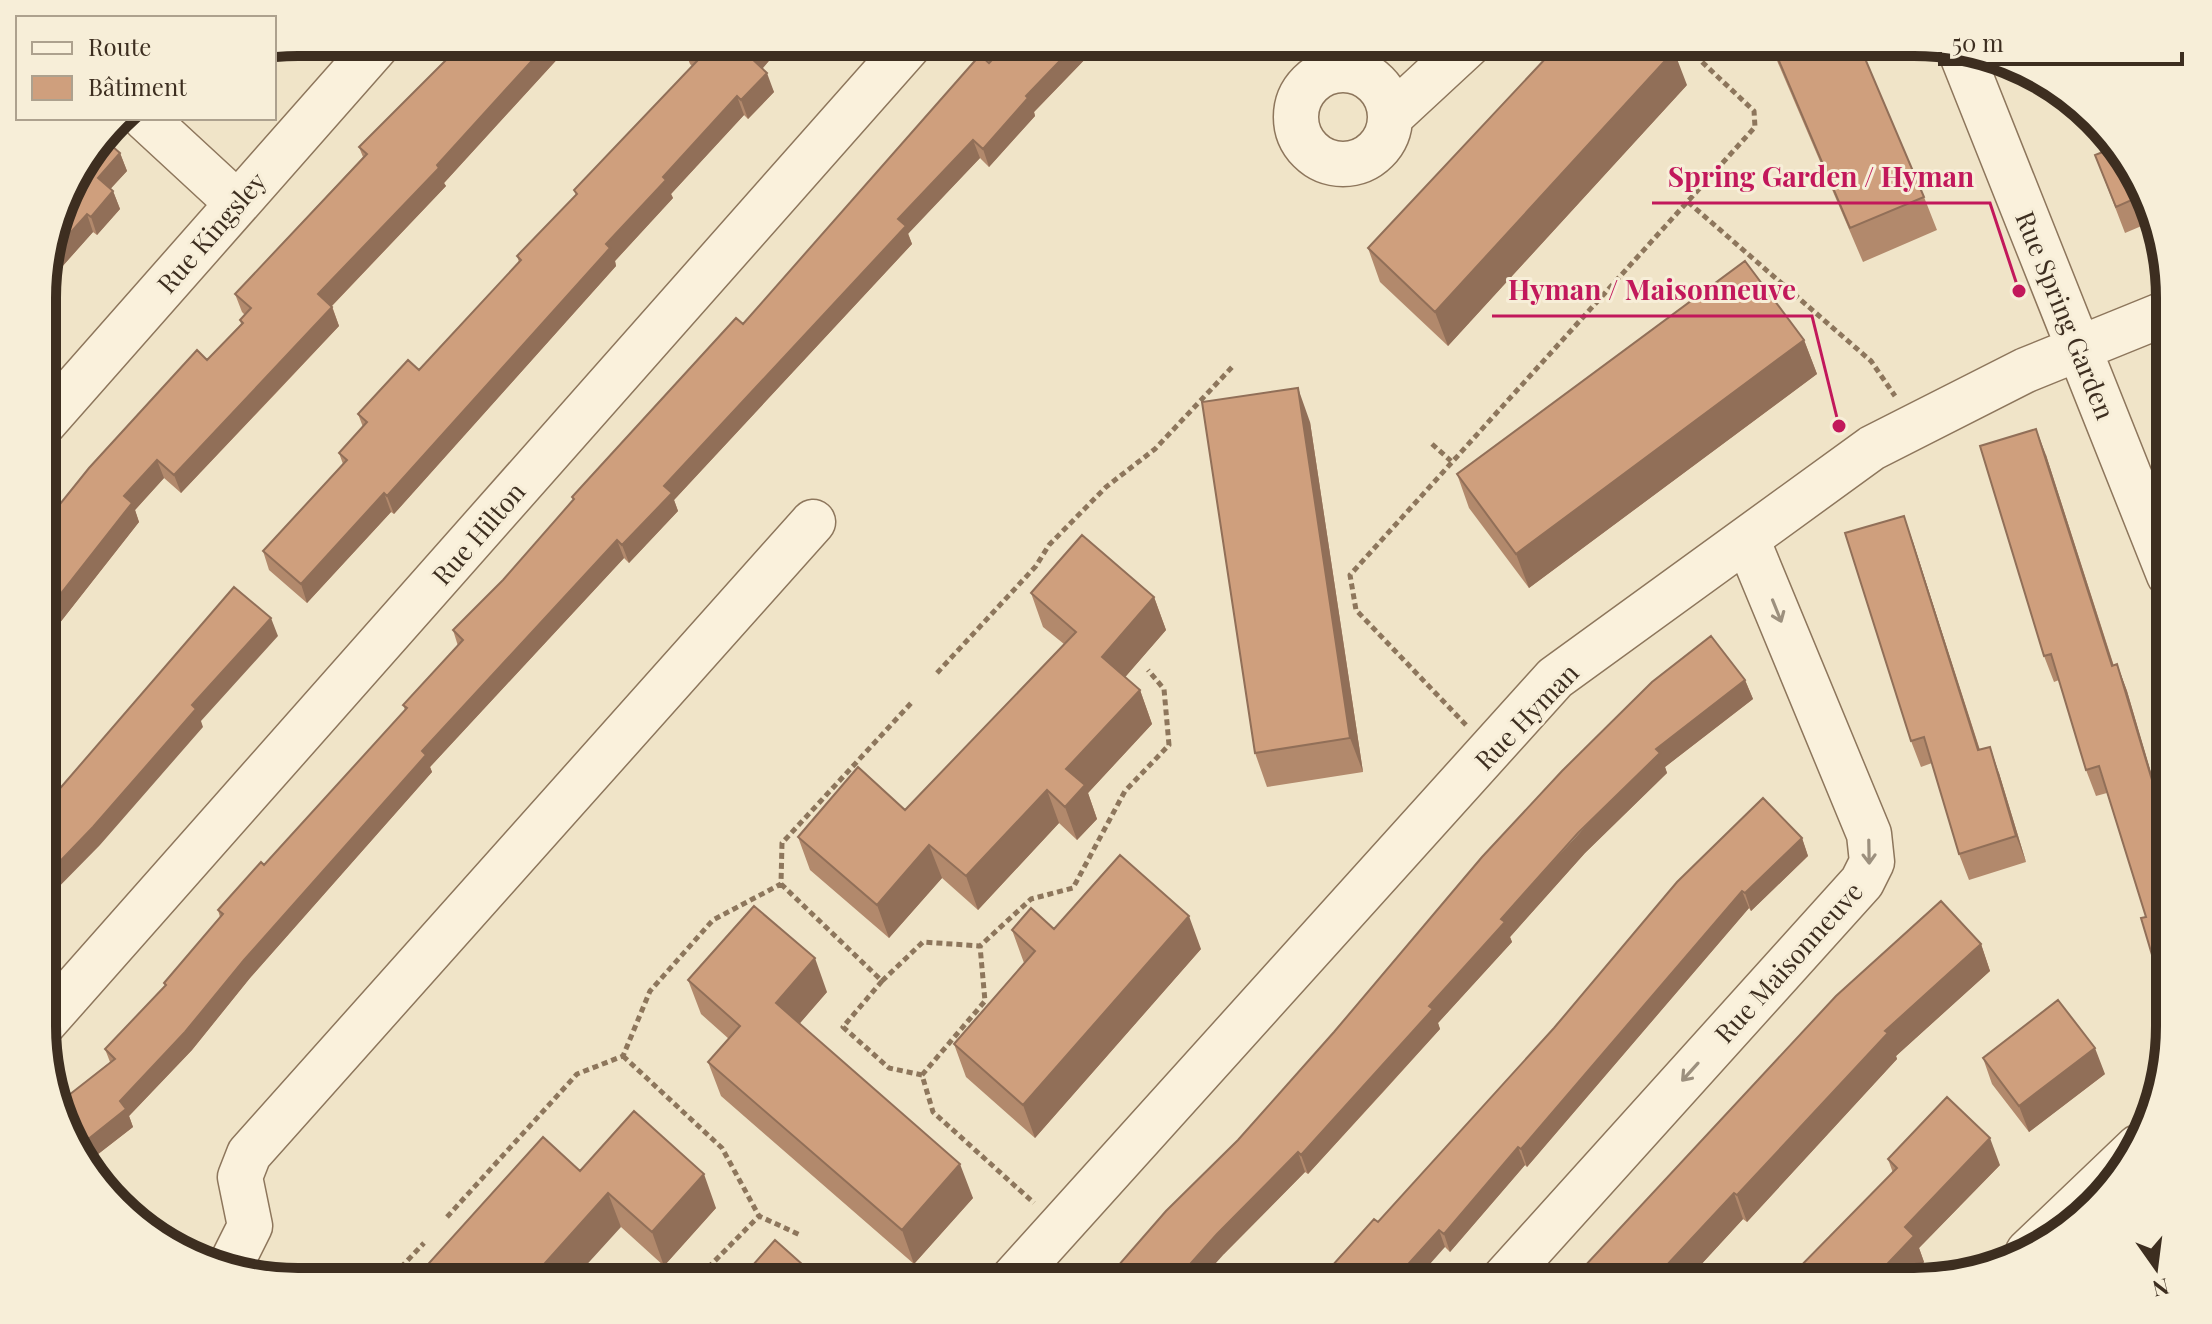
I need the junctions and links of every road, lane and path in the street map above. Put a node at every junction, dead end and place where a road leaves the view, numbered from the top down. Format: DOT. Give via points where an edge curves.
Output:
graph roads {
  1 [pos="368,56"];
  2 [pos="900,56"];
  3 [pos="1456,56"];
  4 [pos="1696,56"];
  5 [pos="1965,62"];
  6 [pos="1390,117"];
  7 [pos="147,120"];
  8 [pos="1688,202"];
  9 [pos="237,203"];
  10 [pos="2155,318"];
  11 [pos="2079,348"];
  12 [pos="1234,365"];
  13 [pos="56,409"];
  14 [pos="1917,426"];
  15 [pos="1432,444"];
  16 [pos="1451,461"];
  17 [pos="813,522"];
  18 [pos="1747,539"];
  19 [pos="2155,540"];
  20 [pos="1148,670"];
  21 [pos="937,673"];
  22 [pos="913,701"];
  23 [pos="1490,751"];
  24 [pos="781,884"];
  25 [pos="980,946"];
  26 [pos="882,981"];
  27 [pos="56,1009"];
  28 [pos="623,1056"];
  29 [pos="922,1075"];
  30 [pos="759,1216"];
  31 [pos="447,1217"];
  32 [pos="1059,1227"];
  33 [pos="800,1235"];
  34 [pos="424,1243"];
  35 [pos="233,1259"];
  36 [pos="1514,1267"];
  37 [pos="400,1268"];
  38 [pos="708,1268"];
  39 [pos="1023,1268"];
  1 -- 9 [label="street, Rue Kingsley"];
  2 -- 27 [label="street, Rue Hilton"];
  3 -- 6 [label="street"];
  4 -- 8 [label="path" via="1754,111 1755,127"];
  5 -- 11 [label="street, Rue Spring Garden"];
  7 -- 9 [label="street"];
  8 -- 14 [label="path" via="1871,361"];
  8 -- 16 [label="path"];
  9 -- 13 [label="street, Rue Kingsley"];
  10 -- 11 [label="street, Rue Hyman"];
  11 -- 14 [label="street, Rue Hyman"];
  11 -- 19 [label="street, Rue Spring Garden"];
  12 -- 21 [label="path" via="1155,449 1106,487 1049,545 1036,566"];
  14 -- 18 [label="street, Rue Hyman" via="1872,448"];
  15 -- 16 [label="path"];
  16 -- 23 [label="path" via="1350,575 1356,610"];
  17 -- 35 [label="street" via="249,1154 240,1177 250,1226"];
  18 -- 23 [label="street, Rue Hyman" via="1555,678"];
  18 -- 36 [label="street, Rue Maisonneuve, one-way" via="1869,834 1872,862 1862,882"];
  20 -- 25 [label="path" via="1164,689 1169,745 1125,791 1073,888 1031,899"];
  22 -- 24 [label="path" via="782,843"];
  23 -- 32 [label="street, Rue Hyman"];
  24 -- 26 [label="path"];
  24 -- 28 [label="path" via="713,920 650,991"];
  25 -- 26 [label="path" via="923,942"];
  25 -- 29 [label="path" via="985,1001"];
  26 -- 29 [label="path" via="843,1027 889,1068"];
  28 -- 30 [label="path" via="722,1148"];
  28 -- 31 [label="path" via="577,1074"];
  29 -- 32 [label="path" via="933,1112"];
  30 -- 33 [label="path"];
  30 -- 38 [label="path"];
  32 -- 39 [label="street, Rue Hyman"];
  34 -- 37 [label="path"];
}
